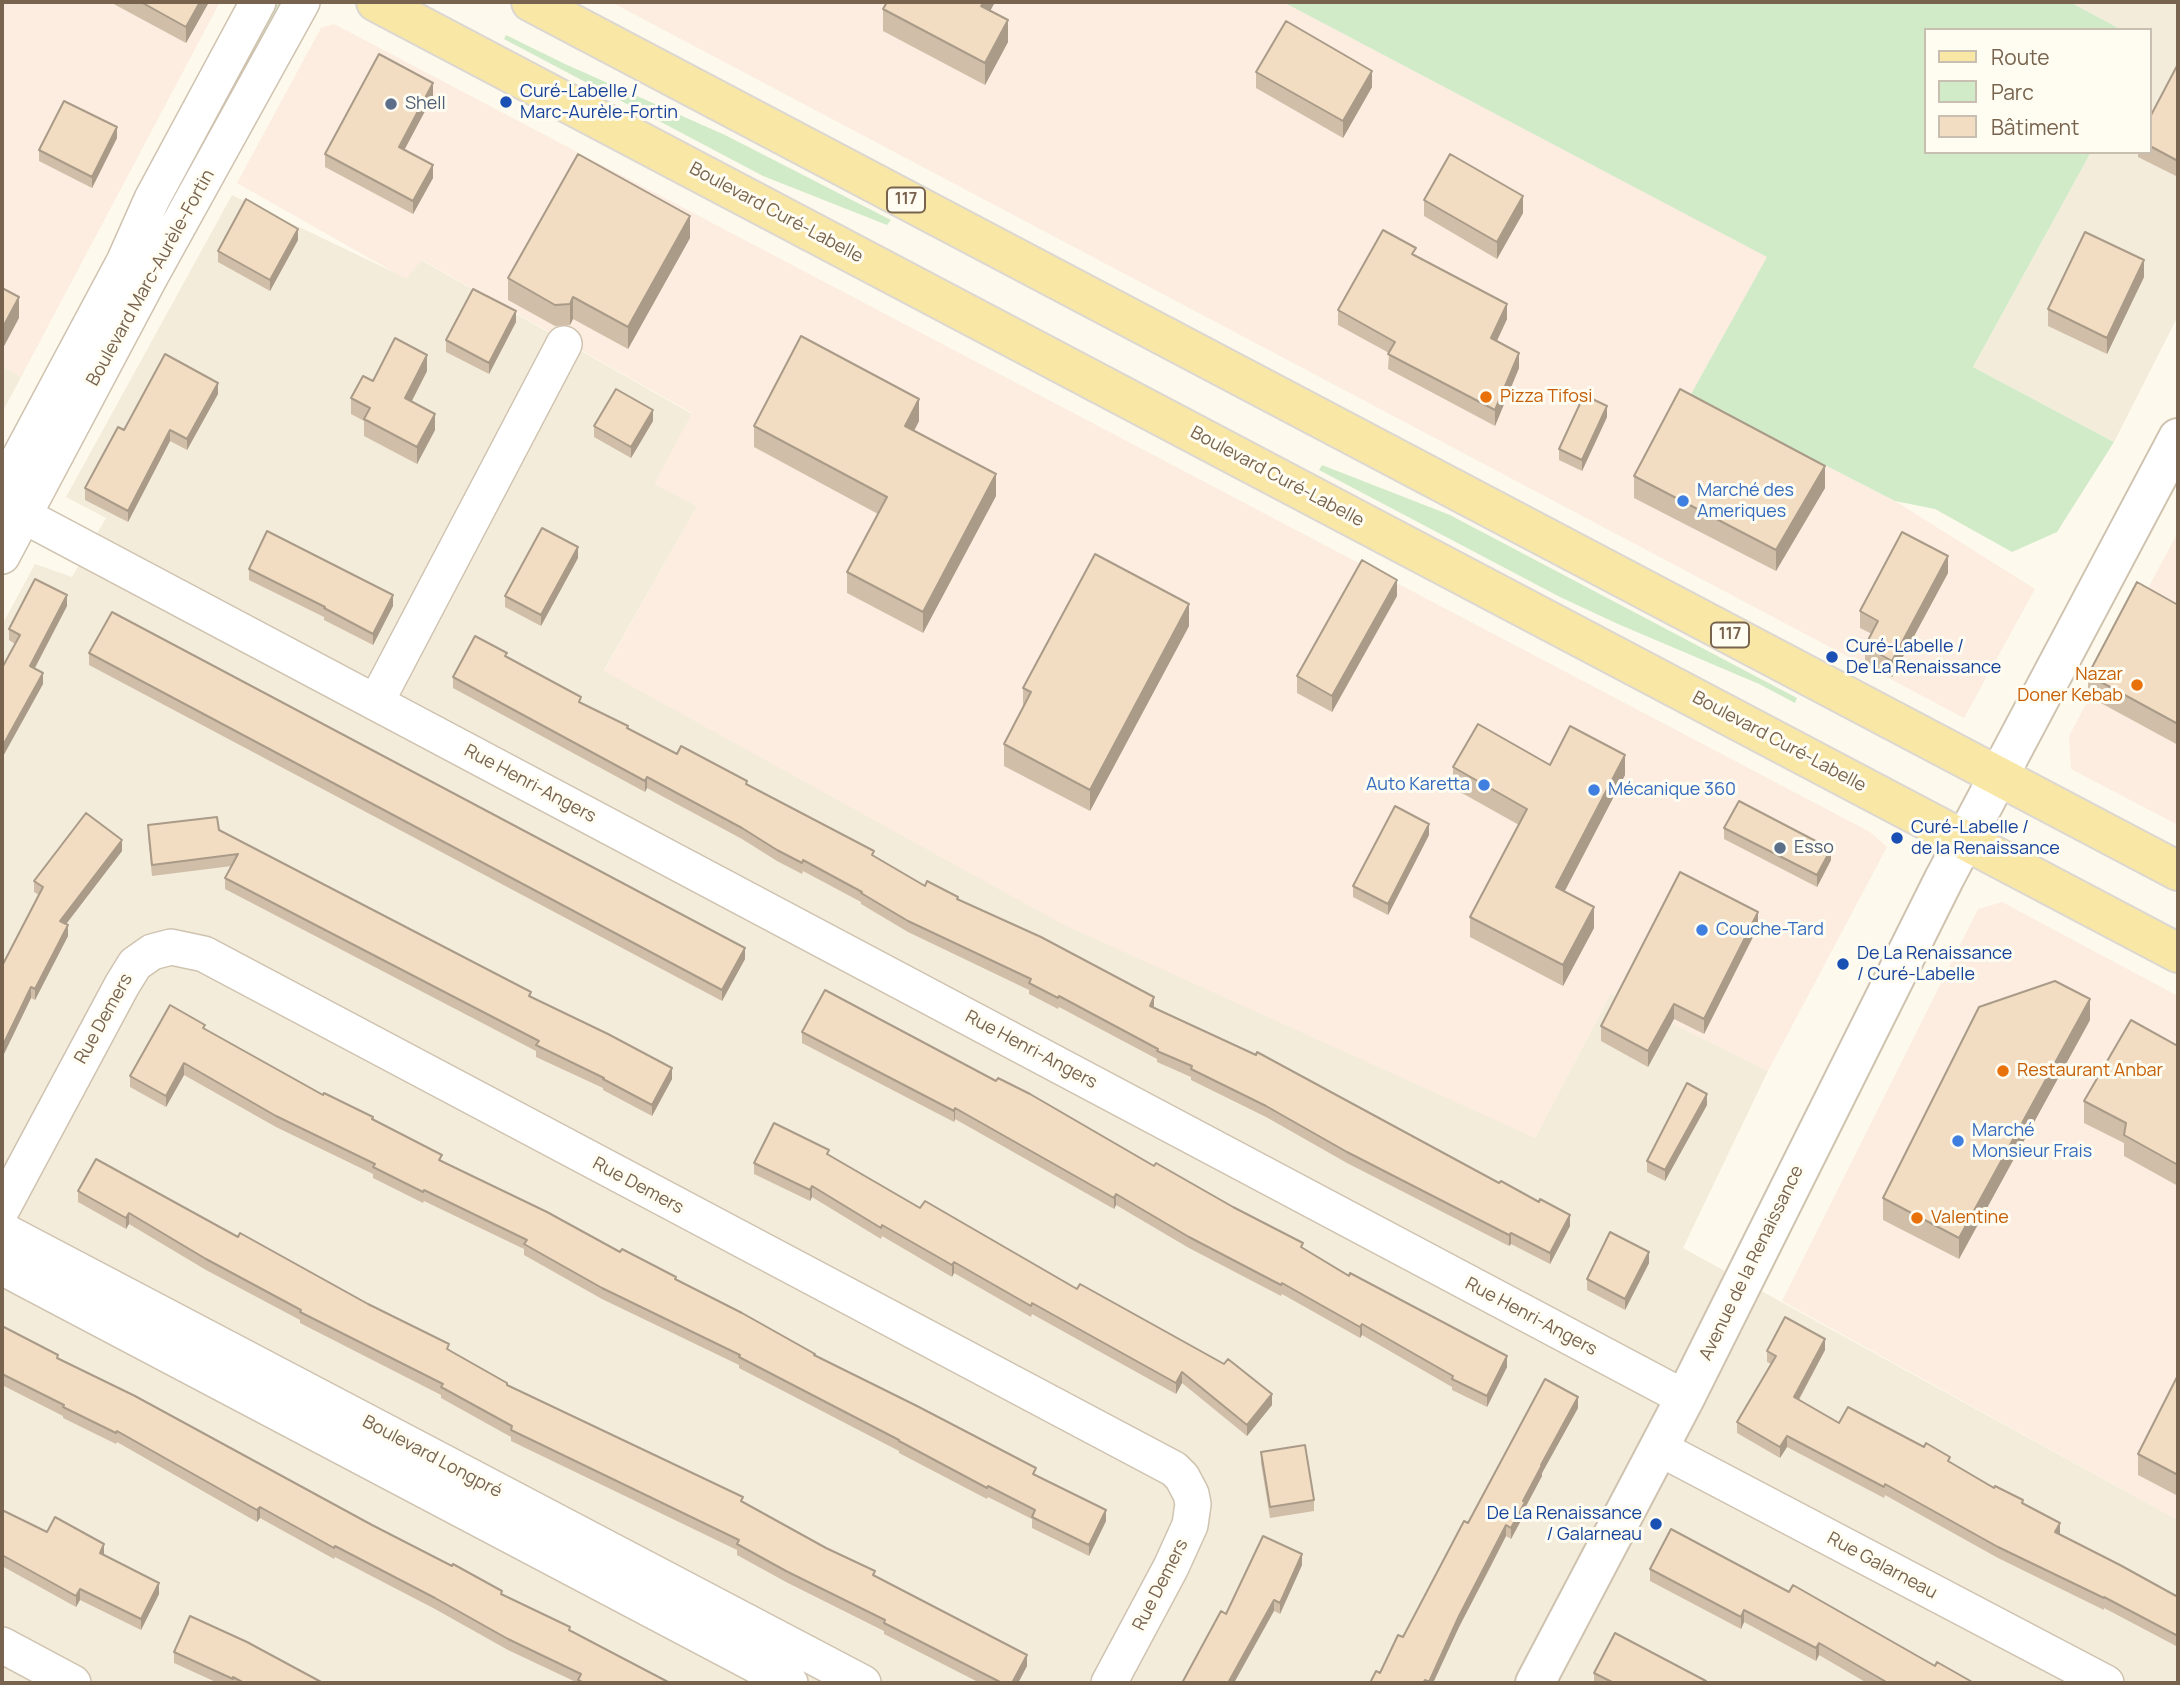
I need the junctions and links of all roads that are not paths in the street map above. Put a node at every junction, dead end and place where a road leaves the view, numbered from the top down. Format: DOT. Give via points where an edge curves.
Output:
graph roads {
  1 [pos="258,2"];
  2 [pos="302,2"];
  3 [pos="376,2"];
  4 [pos="531,2"];
  5 [pos="564,344"];
  6 [pos="2178,438"];
  7 [pos="9,503"];
  8 [pos="2,556"];
  9 [pos="376,702"];
  10 [pos="1998,777"];
  11 [pos="1965,841"];
  12 [pos="2178,871"];
  13 [pos="2178,953"];
  14 [pos="2,1209"];
  15 [pos="2,1230"];
  16 [pos="2,1267"];
  17 [pos="1685,1398"];
  18 [pos="1659,1448"];
  19 [pos="2,1645"];
  20 [pos="73,1683"];
  21 [pos="790,1683"];
  22 [pos="863,1683"];
  23 [pos="1109,1683"];
  24 [pos="1535,1683"];
  25 [pos="2106,1683"];
  1 -- 7 [label="street, Boulevard Marc-Aurèle-Fortin" via="152,199"];
  2 -- 7 [label="street, Boulevard Marc-Aurèle-Fortin" via="150,277"];
  3 -- 11 [label="main road, Boulevard Curé-Labelle"];
  4 -- 10 [label="main road, 117"];
  5 -- 9 [label="street"];
  6 -- 10 [label="street, Avenue de la Renaissance"];
  7 -- 8 [label="street, Boulevard Marc-Aurèle-Fortin"];
  7 -- 9 [label="street, Rue Henri-Angers"];
  9 -- 17 [label="street, Rue Henri-Angers"];
  10 -- 11 [label="street, Avenue de la Renaissance"];
  10 -- 12 [label="main road, 117"];
  11 -- 13 [label="main road, Boulevard Curé-Labelle"];
  11 -- 17 [label="street, Avenue de la Renaissance"];
  14 -- 23 [label="street, Rue Demers" via="135,964 152,952 171,947 204,954 1174,1469 1191,1494 1190,1525"];
  15 -- 22 [label="street, Boulevard Longpré"];
  16 -- 21 [label="street, Boulevard Longpré"];
  17 -- 18 [label="street, Avenue de la Renaissance"];
  18 -- 24 [label="street, Avenue de la Renaissance"];
  18 -- 25 [label="street, Rue Galarneau"];
  19 -- 20 [label="street"];
}
